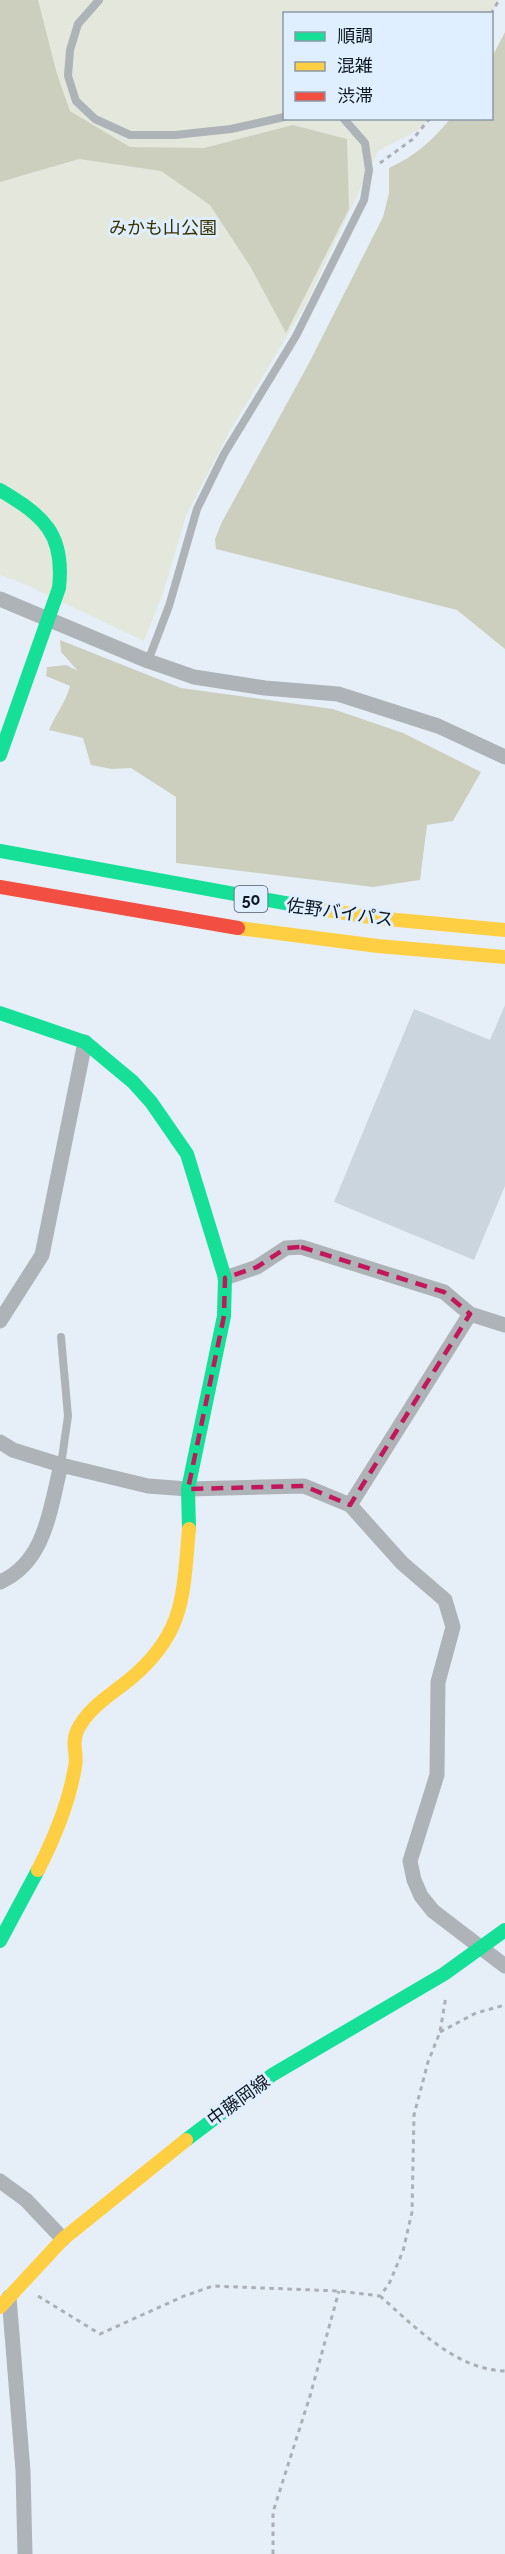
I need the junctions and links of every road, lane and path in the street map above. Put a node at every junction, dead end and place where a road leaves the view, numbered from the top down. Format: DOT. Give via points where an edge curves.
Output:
graph roads {
  1 [pos="99,0"];
  2 [pos="283,117"];
  3 [pos="345,120"];
  4 [pos="428,120"];
  5 [pos="369,170"];
  6 [pos="0,490"];
  7 [pos="0,599"];
  8 [pos="48,618"];
  9 [pos="148,661"];
  10 [pos="0,755"];
  11 [pos="505,757"];
  12 [pos="0,851"];
  13 [pos="0,887"];
  14 [pos="505,930"];
  15 [pos="505,957"];
  16 [pos="0,1013"];
  17 [pos="85,1042"];
  18 [pos="225,1278"];
  19 [pos="470,1314"];
  20 [pos="0,1321"];
  21 [pos="505,1325"];
  22 [pos="61,1337"];
  23 [pos="0,1442"];
  24 [pos="61,1466"];
  25 [pos="188,1489"];
  26 [pos="350,1505"];
  27 [pos="0,1582"];
  28 [pos="505,1930"];
  29 [pos="0,1941"];
  30 [pos="481,1948"];
  31 [pos="505,1966"];
  32 [pos="444,1974"];
  33 [pos="505,2005"];
  34 [pos="440,2032"];
  35 [pos="0,2181"];
  36 [pos="63,2239"];
  37 [pos="21,2285"];
  38 [pos="339,2291"];
  39 [pos="380,2296"];
  40 [pos="5,2302"];
  41 [pos="505,2371"];
  42 [pos="24,2554"];
  43 [pos="273,2554"];
  1 -- 2 [label="lane" via="78,24 68,76 76,101 95,118 130,135 175,135 231,129"];
  3 -- 5 [label="lane" via="365,143"];
  4 -- 5 [label="path" via="413,139"];
  5 -- 9 [label="lane" via="364,200 342,248 296,336 224,454 197,509 169,606"];
  6 -- 8 [label="main road" via="39,515 59,545 62,574"];
  7 -- 8 [label="street"];
  8 -- 9 [label="street"];
  8 -- 10 [label="main road"];
  9 -- 11 [label="street" via="194,677 338,694 438,726"];
  12 -- 14 [label="main road, 佐野バイパス / 50" via="236,897 376,918"];
  13 -- 15 [label="main road, 佐野バイパス / 50" via="231,927"];
  16 -- 17 [label="main road"];
  17 -- 18 [label="main road" via="133,1082 187,1154"];
  17 -- 20 [label="street" via="42,1255"];
  18 -- 19 [label="street" via="257,1267 286,1248 301,1247 444,1292"];
  18 -- 25 [label="main road" via="224,1316"];
  19 -- 21 [label="street"];
  19 -- 26 [label="street"];
  22 -- 24 [label="lane" via="68,1416"];
  23 -- 24 [label="street"];
  24 -- 25 [label="street" via="148,1486"];
  24 -- 27 [label="street" via="42,1539 28,1562"];
  25 -- 26 [label="street" via="304,1486"];
  25 -- 29 [label="main road" via="188,1562 182,1604 170,1635 142,1669 93,1709 78,1729 73,1742 76,1765 52,1843"];
  26 -- 30 [label="street" via="402,1563 445,1600 453,1627 438,1682 437,1775 410,1861 421,1896"];
  28 -- 30 [label="main road, 中藤岡線"];
  30 -- 31 [label="street"];
  30 -- 32 [label="main road, 中藤岡線"];
  32 -- 34 [label="path" via="446,2002"];
  32 -- 36 [label="main road, 中藤岡線" via="272,2074"];
  33 -- 34 [label="path" via="476,2013"];
  34 -- 39 [label="path" via="414,2115 412,2212 403,2251"];
  35 -- 36 [label="street" via="26,2200"];
  36 -- 37 [label="main road, 中藤岡線"];
  37 -- 38 [label="path" via="100,2334 213,2286"];
  37 -- 40 [label="main road, 中藤岡線"];
  38 -- 39 [label="path"];
  38 -- 43 [label="path" via="273,2512"];
  39 -- 41 [label="path" via="431,2340 467,2361"];
  40 -- 42 [label="street" via="25,2511"];
}
